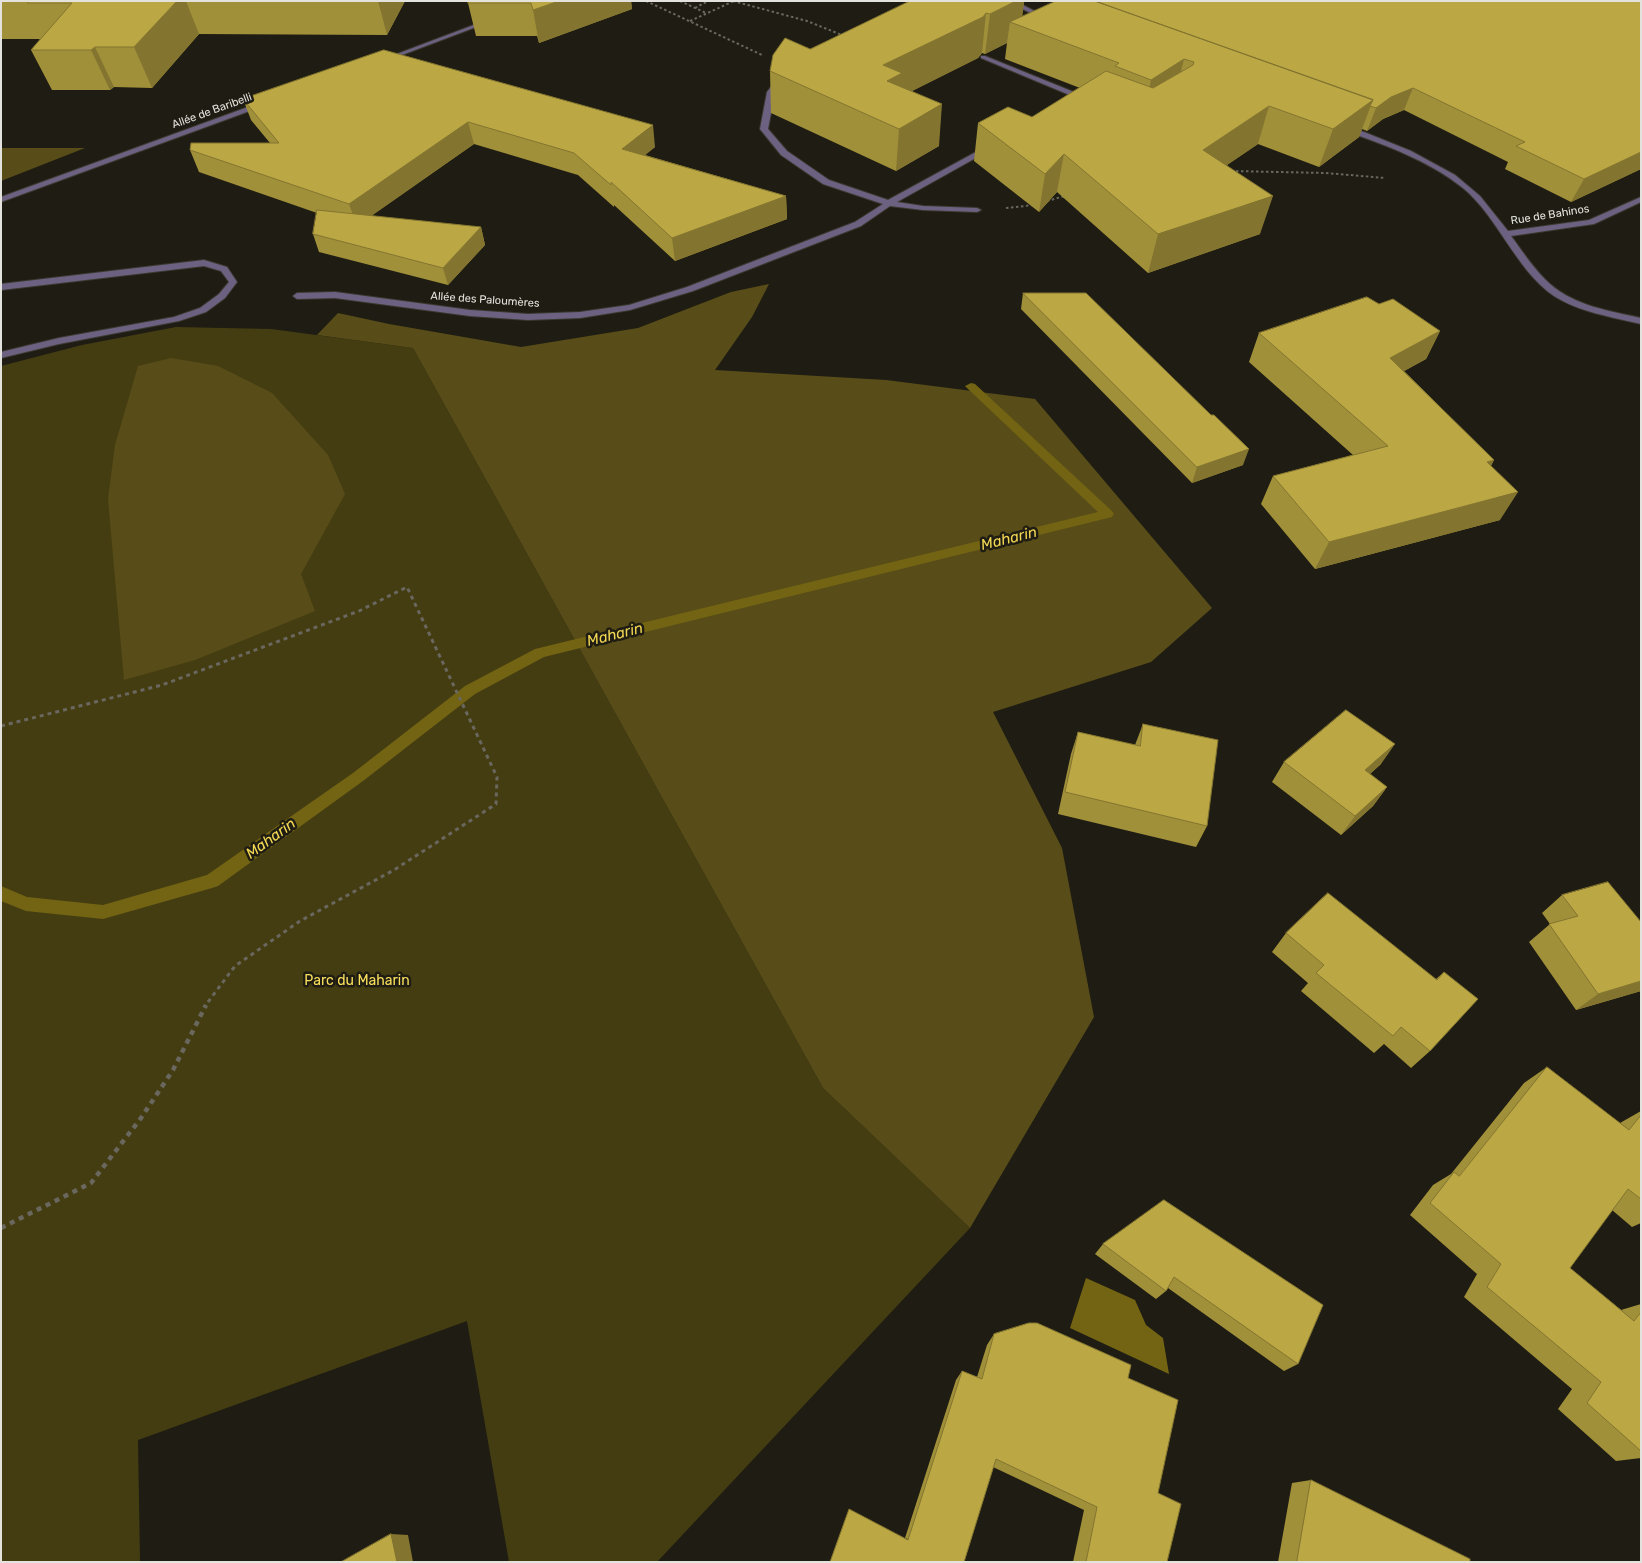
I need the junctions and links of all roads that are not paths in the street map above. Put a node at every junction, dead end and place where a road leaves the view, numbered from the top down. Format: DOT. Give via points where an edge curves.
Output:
graph roads {
  1 [pos="1008,1"];
  2 [pos="493,20"];
  3 [pos="1057,22"];
  4 [pos="982,57"];
  5 [pos="379,62"];
  6 [pos="783,75"];
  7 [pos="1080,96"];
  8 [pos="1072,100"];
  9 [pos="269,102"];
  10 [pos="1098,103"];
  11 [pos="1343,126"];
  12 [pos="999,142"];
  13 [pos="1641,199"];
  14 [pos="1,200"];
  15 [pos="889,203"];
  16 [pos="977,210"];
  17 [pos="1506,234"];
  18 [pos="1,287"];
  19 [pos="297,296"];
  20 [pos="1641,320"];
  21 [pos="1,355"];
  1 -- 3 [label="street"];
  2 -- 5 [label="street"];
  4 -- 7 [label="street"];
  6 -- 15 [label="street" via="771,92 764,129 784,153 826,182"];
  7 -- 8 [label="street"];
  7 -- 10 [label="street"];
  9 -- 14 [label="street, Allée de Baribelli"];
  11 -- 17 [label="street" via="1398,146 1432,163 1467,188"];
  12 -- 15 [label="street, Allée des Paloumères"];
  13 -- 17 [label="street, Rue de Bahinos" via="1591,222"];
  15 -- 16 [label="street"];
  15 -- 19 [label="street, Allée des Paloumères" via="858,224 690,289 630,306 580,315 528,317 470,313 335,295"];
  17 -- 20 [label="street, Rue de Bahinos" via="1533,271 1560,295 1576,304"];
  18 -- 21 [label="street" via="204,263 224,269 233,282 222,296 203,310"];
}
